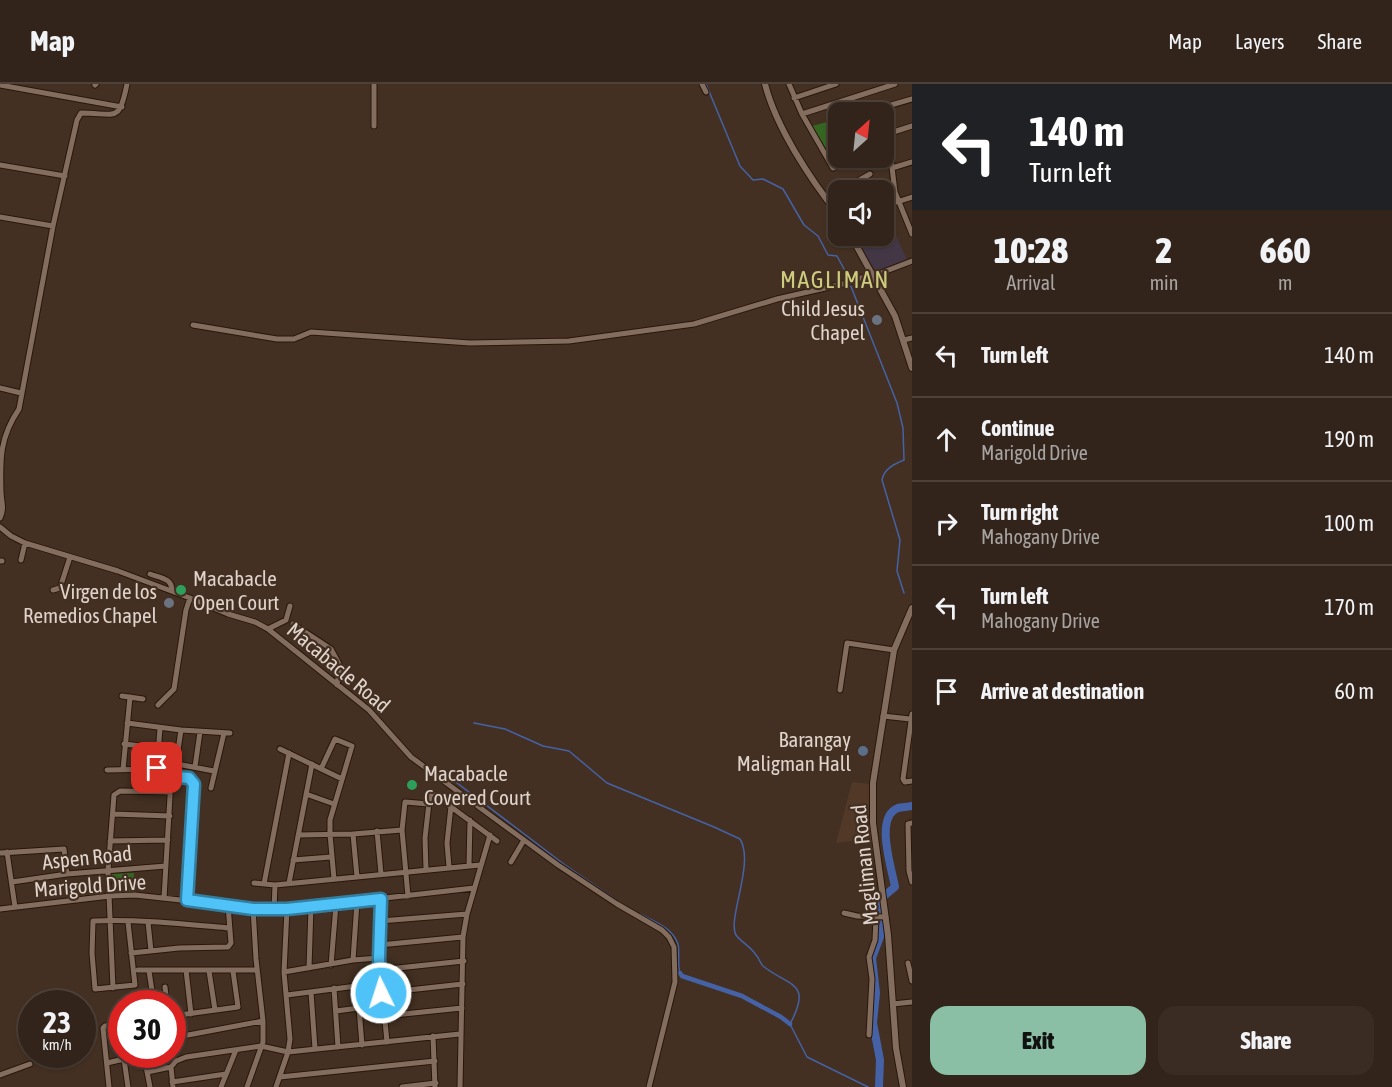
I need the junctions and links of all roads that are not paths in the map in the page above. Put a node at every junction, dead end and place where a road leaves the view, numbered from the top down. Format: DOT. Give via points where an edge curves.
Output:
graph roads {
  1 [pos="43,84"];
  2 [pos="127,84"];
  3 [pos="374,84"];
  4 [pos="702,84"];
  5 [pos="765,84"];
  6 [pos="789,84"];
  7 [pos="836,84"];
  8 [pos="895,84"];
  9 [pos="0,86"];
  10 [pos="706,92"];
  11 [pos="43,93"];
  12 [pos="794,98"];
  13 [pos="912,99"];
  14 [pos="894,104"];
  15 [pos="122,107"];
  16 [pos="802,114"];
  17 [pos="374,126"];
  18 [pos="912,126"];
  19 [pos="894,132"];
  20 [pos="828,159"];
  21 [pos="912,162"];
  22 [pos="0,165"];
  23 [pos="894,167"];
  24 [pos="892,168"];
  25 [pos="870,174"];
  26 [pos="65,176"];
  27 [pos="860,180"];
  28 [pos="912,197"];
  29 [pos="827,200"];
  30 [pos="897,202"];
  31 [pos="0,217"];
  32 [pos="53,226"];
  33 [pos="912,234"];
  34 [pos="857,246"];
  35 [pos="912,261"];
  36 [pos="873,275"];
  37 [pos="193,325"];
  38 [pos="912,338"];
  39 [pos="904,340"];
  40 [pos="912,368"];
  41 [pos="0,388"];
  42 [pos="21,393"];
  43 [pos="0,518"];
  44 [pos="0,527"];
  45 [pos="25,543"];
  46 [pos="70,557"];
  47 [pos="21,560"];
  48 [pos="150,574"];
  49 [pos="52,590"];
  50 [pos="172,591"];
  51 [pos="190,598"];
  52 [pos="290,606"];
  53 [pos="912,608"];
  54 [pos="292,624"];
  55 [pos="909,624"];
  56 [pos="267,629"];
  57 [pos="894,650"];
  58 [pos="337,685"];
  59 [pos="840,690"];
  60 [pos="122,696"];
  61 [pos="130,697"];
  62 [pos="143,699"];
  63 [pos="158,705"];
  64 [pos="883,716"];
  65 [pos="911,716"];
  66 [pos="127,723"];
  67 [pos="160,728"];
  68 [pos="181,730"];
  69 [pos="200,732"];
  70 [pos="124,744"];
  71 [pos="158,748"];
  72 [pos="280,749"];
  73 [pos="289,753"];
  74 [pos="156,760"];
  75 [pos="176,764"];
  76 [pos="312,764"];
  77 [pos="195,767"];
  78 [pos="158,769"];
  79 [pos="321,769"];
  80 [pos="107,770"];
  81 [pos="123,770"];
  82 [pos="214,771"];
  83 [pos="171,779"];
  84 [pos="342,779"];
  85 [pos="912,781"];
  86 [pos="211,788"];
  87 [pos="170,792"];
  88 [pos="306,794"];
  89 [pos="334,804"];
  90 [pos="429,804"];
  91 [pos="451,806"];
  92 [pos="113,814"];
  93 [pos="170,816"];
  94 [pos="470,820"];
  95 [pos="910,824"];
  96 [pos="402,830"];
  97 [pos="377,831"];
  98 [pos="330,834"];
  99 [pos="353,834"];
  100 [pos="298,835"];
  101 [pos="490,835"];
  102 [pos="168,840"];
  103 [pos="524,840"];
  104 [pos="110,841"];
  105 [pos="497,841"];
  106 [pos="3,853"];
  107 [pos="331,857"];
  108 [pos="293,860"];
  109 [pos="511,862"];
  110 [pos="469,865"];
  111 [pos="480,865"];
  112 [pos="166,866"];
  113 [pos="449,867"];
  114 [pos="108,870"];
  115 [pos="426,870"];
  116 [pos="405,873"];
  117 [pos="67,874"];
  118 [pos="381,874"];
  119 [pos="357,877"];
  120 [pos="334,879"];
  121 [pos="12,882"];
  122 [pos="912,882"];
  123 [pos="254,883"];
  124 [pos="289,883"];
  125 [pos="264,884"];
  126 [pos="275,885"];
  127 [pos="474,888"];
  128 [pos="110,896"];
  129 [pos="408,896"];
  130 [pos="164,898"];
  131 [pos="381,899"];
  132 [pos="187,900"];
  133 [pos="357,902"];
  134 [pos="336,904"];
  135 [pos="228,905"];
  136 [pos="15,907"];
  137 [pos="311,907"];
  138 [pos="0,909"];
  139 [pos="253,909"];
  140 [pos="274,909"];
  141 [pos="287,909"];
  142 [pos="844,913"];
  143 [pos="467,914"];
  144 [pos="880,918"];
  145 [pos="111,920"];
  146 [pos="380,921"];
  147 [pos="128,922"];
  148 [pos="148,922"];
  149 [pos="229,928"];
  150 [pos="463,937"];
  151 [pos="379,945"];
  152 [pos="151,951"];
  153 [pos="131,953"];
  154 [pos="379,958"];
  155 [pos="353,960"];
  156 [pos="464,961"];
  157 [pos="908,963"];
  158 [pos="331,965"];
  159 [pos="309,968"];
  160 [pos="138,970"];
  161 [pos="186,970"];
  162 [pos="256,970"];
  163 [pos="379,970"];
  164 [pos="148,971"];
  165 [pos="209,971"];
  166 [pos="233,971"];
  167 [pos="284,972"];
  168 [pos="912,981"];
  169 [pos="380,983"];
  170 [pos="463,984"];
  171 [pos="165,987"];
  172 [pos="113,988"];
  173 [pos="334,988"];
  174 [pos="151,990"];
  175 [pos="165,990"];
  176 [pos="311,992"];
  177 [pos="381,993"];
  178 [pos="287,995"];
  179 [pos="912,1002"];
  180 [pos="893,1004"];
  181 [pos="462,1008"];
  182 [pos="215,1010"];
  183 [pos="336,1011"];
  184 [pos="191,1014"];
  185 [pos="186,1015"];
  186 [pos="384,1016"];
  187 [pos="263,1021"];
  188 [pos="108,1027"];
  189 [pos="460,1034"];
  190 [pos="186,1035"];
  191 [pos="869,1035"];
  192 [pos="433,1036"];
  193 [pos="387,1042"];
  194 [pos="362,1045"];
  195 [pos="261,1046"];
  196 [pos="338,1047"];
  197 [pos="315,1049"];
  198 [pos="236,1050"];
  199 [pos="288,1052"];
  200 [pos="186,1057"];
  201 [pos="435,1061"];
  202 [pos="106,1063"];
  203 [pos="19,1068"];
  204 [pos="146,1068"];
  205 [pos="166,1068"];
  206 [pos="171,1068"];
  207 [pos="147,1072"];
  208 [pos="226,1074"];
  209 [pos="0,1075"];
  210 [pos="280,1077"];
  211 [pos="173,1084"];
  212 [pos="436,1085"];
  213 [pos="109,1087"];
  214 [pos="128,1087"];
  215 [pos="150,1087"];
  216 [pos="221,1087"];
  217 [pos="247,1087"];
  218 [pos="276,1087"];
  219 [pos="402,1087"];
  220 [pos="460,1087"];
  221 [pos="649,1087"];
  222 [pos="903,1087"];
  1 -- 11 [label="street"];
  2 -- 15 [label="street"];
  3 -- 17 [label="street"];
  4 -- 10 [label="street"];
  5 -- 29 [label="street" via="778,119"];
  6 -- 12 [label="street"];
  7 -- 12 [label="street"];
  8 -- 16 [label="street"];
  9 -- 11 [label="street"];
  11 -- 15 [label="street"];
  12 -- 16 [label="street"];
  13 -- 14 [label="street"];
  15 -- 26 [label="street" via="113,115 80,114"];
  16 -- 20 [label="street"];
  18 -- 19 [label="street"];
  21 -- 23 [label="street"];
  22 -- 26 [label="street"];
  24 -- 30 [label="street"];
  25 -- 27 [label="street"];
  26 -- 32 [label="street"];
  28 -- 30 [label="street"];
  30 -- 33 [label="street"];
  31 -- 32 [label="street"];
  32 -- 42 [label="street"];
  34 -- 36 [label="street"];
  35 -- 36 [label="street"];
  36 -- 37 [label="street" via="694,324 548,343 470,344 311,332 294,339 277,339"];
  36 -- 39 [label="street"];
  38 -- 39 [label="street"];
  39 -- 40 [label="street"];
  41 -- 42 [label="street"];
  42 -- 43 [label="street" via="19,409 4,438 4,510"];
  44 -- 45 [label="street, Macabacle Road"];
  45 -- 46 [label="street, Macabacle Road"];
  45 -- 47 [label="street"];
  46 -- 49 [label="street" via="60,588"];
  46 -- 50 [label="street, Macabacle Road"];
  48 -- 50 [label="street" via="169,580"];
  50 -- 51 [label="street, Macabacle Road"];
  51 -- 56 [label="street, Macabacle Road"];
  51 -- 63 [label="street" via="174,689"];
  52 -- 56 [label="street" via="286,620"];
  53 -- 55 [label="street, Magliman Road"];
  54 -- 58 [label="street" via="332,649 340,666"];
  55 -- 57 [label="street, Magliman Road"];
  56 -- 58 [label="street, Macabacle Road"];
  57 -- 59 [label="street" via="847,643"];
  57 -- 64 [label="street, Magliman Road"];
  58 -- 103 [label="street, Macabacle Road" via="369,710 411,757"];
  60 -- 61 [label="street"];
  61 -- 62 [label="street"];
  61 -- 66 [label="street"];
  64 -- 65 [label="street"];
  64 -- 144 [label="street, Magliman Road" via="872,806 883,898"];
  65 -- 85 [label="street" via="903,779"];
  66 -- 67 [label="street"];
  66 -- 70 [label="street"];
  67 -- 68 [label="street"];
  67 -- 71 [label="street"];
  68 -- 69 [label="street"];
  68 -- 75 [label="street"];
  69 -- 77 [label="street"];
  69 -- 82 [label="street" via="227,733"];
  70 -- 71 [label="street"];
  70 -- 81 [label="street"];
  71 -- 74 [label="street"];
  72 -- 73 [label="street"];
  73 -- 76 [label="street"];
  73 -- 125 [label="street"];
  74 -- 75 [label="street"];
  74 -- 78 [label="street"];
  75 -- 77 [label="street"];
  76 -- 79 [label="street"];
  76 -- 88 [label="street"];
  77 -- 82 [label="street"];
  78 -- 81 [label="street"];
  78 -- 132 [label="street" via="165,776 189,778 194,784"];
  79 -- 84 [label="street"];
  79 -- 84 [label="street" via="335,739 349,744 352,750"];
  80 -- 81 [label="street"];
  82 -- 86 [label="street"];
  83 -- 87 [label="street"];
  84 -- 89 [label="street"];
  87 -- 92 [label="street" via="115,792"];
  87 -- 93 [label="street"];
  88 -- 89 [label="street"];
  88 -- 100 [label="street"];
  89 -- 98 [label="street"];
  90 -- 91 [label="street" via="433,794"];
  90 -- 96 [label="street" via="405,802"];
  90 -- 115 [label="street"];
  91 -- 94 [label="street"];
  91 -- 113 [label="street"];
  92 -- 93 [label="street"];
  92 -- 104 [label="street"];
  93 -- 102 [label="street"];
  94 -- 101 [label="street"];
  94 -- 110 [label="street"];
  95 -- 122 [label="street"];
  96 -- 97 [label="street"];
  96 -- 116 [label="street"];
  97 -- 99 [label="street"];
  97 -- 118 [label="street"];
  98 -- 99 [label="street"];
  98 -- 100 [label="street"];
  98 -- 107 [label="street"];
  99 -- 119 [label="street"];
  100 -- 108 [label="street"];
  101 -- 105 [label="street"];
  101 -- 111 [label="street"];
  102 -- 104 [label="street"];
  102 -- 112 [label="street"];
  103 -- 109 [label="street"];
  103 -- 221 [label="street, Macabacle Road" via="669,937 674,947 675,985"];
  104 -- 114 [label="street"];
  106 -- 117 [label="street" via="64,849"];
  106 -- 121 [label="street"];
  107 -- 108 [label="street"];
  107 -- 120 [label="street"];
  108 -- 124 [label="street"];
  110 -- 111 [label="street"];
  110 -- 113 [label="street"];
  111 -- 127 [label="street"];
  112 -- 114 [label="street, Aspen Road"];
  112 -- 130 [label="street"];
  113 -- 115 [label="street"];
  114 -- 117 [label="street, Aspen Road"];
  114 -- 128 [label="street"];
  115 -- 116 [label="street"];
  116 -- 118 [label="street"];
  116 -- 129 [label="street"];
  117 -- 121 [label="street, Aspen Road"];
  118 -- 119 [label="street"];
  119 -- 120 [label="street"];
  120 -- 124 [label="street"];
  121 -- 136 [label="street"];
  123 -- 125 [label="street"];
  124 -- 126 [label="street"];
  125 -- 126 [label="street"];
  126 -- 140 [label="street"];
  127 -- 129 [label="street, Marigold Drive"];
  127 -- 143 [label="street"];
  128 -- 130 [label="street, Marigold Drive"];
  128 -- 136 [label="street, Marigold Drive"];
  128 -- 145 [label="street"];
  129 -- 131 [label="street, Marigold Drive"];
  130 -- 132 [label="street, Marigold Drive"];
  131 -- 133 [label="street, Marigold Drive"];
  131 -- 146 [label="street"];
  132 -- 135 [label="street, Marigold Drive"];
  133 -- 134 [label="street, Marigold Drive"];
  133 -- 155 [label="street"];
  134 -- 137 [label="street, Marigold Drive"];
  134 -- 158 [label="street"];
  135 -- 139 [label="street, Marigold Drive"];
  135 -- 149 [label="street"];
  136 -- 138 [label="street, Marigold Drive"];
  137 -- 141 [label="street, Marigold Drive"];
  137 -- 159 [label="street"];
  139 -- 140 [label="street, Marigold Drive"];
  139 -- 162 [label="street"];
  140 -- 141 [label="street, Marigold Drive"];
  141 -- 167 [label="street"];
  142 -- 144 [label="street"];
  143 -- 146 [label="street"];
  143 -- 150 [label="street"];
  144 -- 180 [label="street, Magliman Road"];
  144 -- 191 [label="street" via="869,957"];
  145 -- 147 [label="street"];
  145 -- 172 [label="street"];
  145 -- 172 [label="street" via="93,921 92,953 95,989"];
  146 -- 151 [label="street"];
  147 -- 148 [label="street"];
  147 -- 153 [label="street"];
  148 -- 149 [label="street"];
  148 -- 152 [label="street"];
  149 -- 152 [label="street" via="228,947"];
  150 -- 151 [label="street"];
  150 -- 156 [label="street"];
  151 -- 154 [label="street"];
  152 -- 153 [label="street"];
  153 -- 172 [label="street" via="135,985"];
  154 -- 155 [label="street"];
  154 -- 163 [label="street"];
  155 -- 158 [label="street"];
  156 -- 163 [label="street"];
  156 -- 170 [label="street"];
  157 -- 168 [label="street"];
  158 -- 159 [label="street"];
  159 -- 167 [label="street"];
  160 -- 164 [label="street"];
  161 -- 164 [label="street"];
  161 -- 165 [label="street"];
  161 -- 184 [label="street"];
  162 -- 166 [label="street"];
  162 -- 187 [label="street"];
  163 -- 169 [label="street"];
  164 -- 174 [label="street"];
  165 -- 166 [label="street"];
  165 -- 182 [label="street"];
  166 -- 182 [label="street" via="237,1007"];
  167 -- 178 [label="street"];
  169 -- 173 [label="street"];
  169 -- 177 [label="street"];
  170 -- 177 [label="street"];
  170 -- 181 [label="street"];
  171 -- 175 [label="street"];
  173 -- 176 [label="street"];
  173 -- 183 [label="street"];
  176 -- 178 [label="street"];
  176 -- 197 [label="street"];
  177 -- 186 [label="street"];
  178 -- 199 [label="street"];
  179 -- 180 [label="street"];
  180 -- 222 [label="street, Magliman Road"];
  181 -- 186 [label="street"];
  181 -- 189 [label="street"];
  182 -- 184 [label="street"];
  183 -- 194 [label="street" via="359,1008"];
  183 -- 196 [label="street"];
  184 -- 185 [label="street"];
  186 -- 193 [label="street"];
  187 -- 190 [label="street"];
  187 -- 195 [label="street"];
  188 -- 202 [label="street" via="103,1028"];
  189 -- 192 [label="street"];
  189 -- 220 [label="street"];
  192 -- 193 [label="street"];
  192 -- 201 [label="street"];
  193 -- 194 [label="street"];
  194 -- 196 [label="street"];
  195 -- 198 [label="street"];
  195 -- 199 [label="street"];
  195 -- 217 [label="street"];
  196 -- 197 [label="street"];
  197 -- 199 [label="street"];
  198 -- 200 [label="street"];
  198 -- 208 [label="street"];
  199 -- 210 [label="street"];
  201 -- 210 [label="street"];
  201 -- 212 [label="street"];
  202 -- 213 [label="street"];
  202 -- 214 [label="street" via="124,1059"];
  203 -- 209 [label="street"];
  204 -- 207 [label="street"];
  205 -- 207 [label="street"];
  206 -- 211 [label="street"];
  207 -- 215 [label="street"];
  208 -- 211 [label="street"];
  208 -- 216 [label="street"];
  210 -- 218 [label="street"];
  212 -- 219 [label="street"];
}
